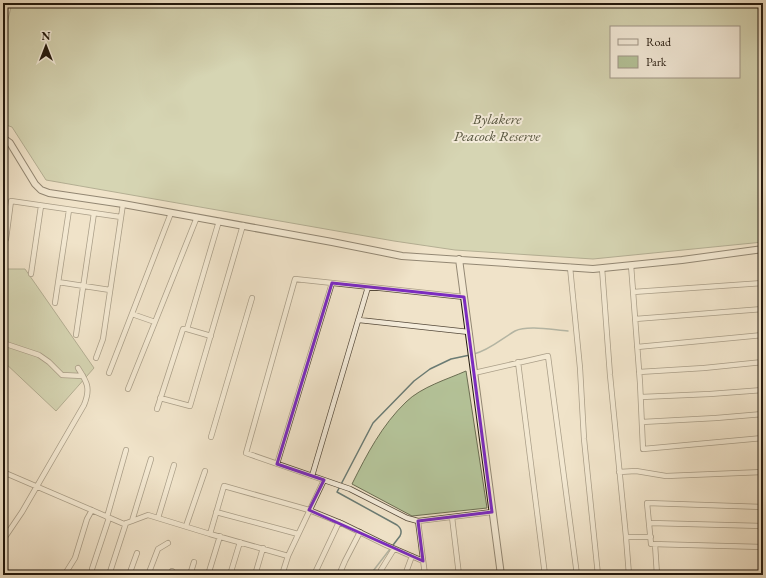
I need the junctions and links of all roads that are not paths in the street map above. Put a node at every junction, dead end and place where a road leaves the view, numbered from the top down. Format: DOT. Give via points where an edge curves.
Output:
graph roads {
  1 [pos="3,138"];
  2 [pos="123,204"];
  3 [pos="41,206"];
  4 [pos="69,210"];
  5 [pos="171,213"];
  6 [pos="94,214"];
  7 [pos="197,217"];
  8 [pos="121,218"];
  9 [pos="218,221"];
  10 [pos="243,225"];
  11 [pos="6,239"];
  12 [pos="763,249"];
  13 [pos="459,259"];
  14 [pos="631,265"];
  15 [pos="570,267"];
  16 [pos="602,268"];
  17 [pos="31,274"];
  18 [pos="58,282"];
  19 [pos="332,283"];
  20 [pos="763,283"];
  21 [pos="84,286"];
  22 [pos="368,287"];
  23 [pos="110,290"];
  24 [pos="633,292"];
  25 [pos="464,297"];
  26 [pos="252,298"];
  27 [pos="54,303"];
  28 [pos="763,309"];
  29 [pos="132,314"];
  30 [pos="635,319"];
  31 [pos="359,320"];
  32 [pos="155,322"];
  33 [pos="188,329"];
  34 [pos="469,332"];
  35 [pos="76,335"];
  36 [pos="763,335"];
  37 [pos="211,336"];
  38 [pos="3,343"];
  39 [pos="637,347"];
  40 [pos="96,358"];
  41 [pos="518,362"];
  42 [pos="763,362"];
  43 [pos="78,368"];
  44 [pos="640,372"];
  45 [pos="109,373"];
  46 [pos="474,373"];
  47 [pos="83,376"];
  48 [pos="128,389"];
  49 [pos="763,390"];
  50 [pos="160,398"];
  51 [pos="641,398"];
  52 [pos="157,409"];
  53 [pos="763,414"];
  54 [pos="642,422"];
  55 [pos="211,437"];
  56 [pos="763,438"];
  57 [pos="126,450"];
  58 [pos="151,459"];
  59 [pos="276,464"];
  60 [pos="174,465"];
  61 [pos="206,471"];
  62 [pos="619,472"];
  63 [pos="763,472"];
  64 [pos="4,475"];
  65 [pos="312,476"];
  66 [pos="324,480"];
  67 [pos="36,487"];
  68 [pos="763,507"];
  69 [pos="92,510"];
  70 [pos="309,510"];
  71 [pos="216,512"];
  72 [pos="492,512"];
  73 [pos="108,517"];
  74 [pos="452,517"];
  75 [pos="158,518"];
  76 [pos="418,520"];
  77 [pos="132,521"];
  78 [pos="339,522"];
  79 [pos="126,523"];
  80 [pos="650,523"];
  81 [pos="186,526"];
  82 [pos="763,526"];
  83 [pos="360,532"];
  84 [pos="210,534"];
  85 [pos="298,534"];
  86 [pos="220,536"];
  87 [pos="626,537"];
  88 [pos="651,537"];
  89 [pos="3,540"];
  90 [pos="240,542"];
  91 [pos="168,543"];
  92 [pos="655,544"];
  93 [pos="763,547"];
  94 [pos="263,548"];
  95 [pos="394,549"];
  96 [pos="137,553"];
  97 [pos="288,556"];
  98 [pos="412,556"];
  99 [pos="423,561"];
  100 [pos="194,562"];
  101 [pos="92,569"];
  102 [pos="66,575"];
  103 [pos="109,575"];
  104 [pos="129,575"];
  105 [pos="148,575"];
  106 [pos="190,575"];
  107 [pos="208,575"];
  108 [pos="230,575"];
  109 [pos="255,575"];
  110 [pos="282,575"];
  111 [pos="314,575"];
  112 [pos="339,575"];
  113 [pos="379,575"];
  114 [pos="405,575"];
  115 [pos="426,575"];
  116 [pos="459,575"];
  117 [pos="501,575"];
  118 [pos="545,575"];
  119 [pos="577,575"];
  120 [pos="598,575"];
  121 [pos="629,575"];
  122 [pos="658,575"];
  1 -- 2 [label="main road" via="10,143 32,181 41,190"];
  2 -- 5 [label="main road"];
  2 -- 8 [label="street"];
  3 -- 4 [label="street"];
  3 -- 11 [label="street" via="12,201"];
  3 -- 17 [label="street"];
  4 -- 6 [label="street"];
  4 -- 18 [label="street"];
  5 -- 7 [label="main road"];
  5 -- 29 [label="street"];
  6 -- 8 [label="street"];
  6 -- 21 [label="street"];
  7 -- 9 [label="main road"];
  7 -- 32 [label="street"];
  8 -- 23 [label="street"];
  9 -- 10 [label="main road"];
  9 -- 33 [label="street"];
  10 -- 13 [label="main road" via="402,256"];
  10 -- 37 [label="street"];
  12 -- 14 [label="main road"];
  13 -- 15 [label="main road"];
  13 -- 25 [label="main road"];
  14 -- 16 [label="main road"];
  14 -- 24 [label="street"];
  15 -- 16 [label="main road"];
  15 -- 120 [label="street"];
  16 -- 62 [label="street"];
  18 -- 21 [label="street"];
  18 -- 27 [label="street"];
  19 -- 22 [label="street"];
  19 -- 59 [label="street"];
  19 -- 59 [label="street" via="295,279 246,453"];
  20 -- 24 [label="street"];
  21 -- 23 [label="street"];
  21 -- 35 [label="street"];
  22 -- 25 [label="street"];
  22 -- 31 [label="street"];
  23 -- 40 [label="street" via="103,338"];
  24 -- 30 [label="street"];
  25 -- 34 [label="main road"];
  26 -- 55 [label="street"];
  28 -- 30 [label="street"];
  29 -- 32 [label="street"];
  29 -- 45 [label="street"];
  30 -- 39 [label="street"];
  31 -- 34 [label="street"];
  31 -- 65 [label="street"];
  32 -- 48 [label="street"];
  33 -- 37 [label="street"];
  33 -- 50 [label="street" via="183,329"];
  34 -- 46 [label="main road"];
  36 -- 39 [label="street"];
  37 -- 50 [label="street" via="190,406"];
  38 -- 47 [label="street" via="39,355 62,375"];
  39 -- 44 [label="street"];
  41 -- 46 [label="street"];
  41 -- 118 [label="street"];
  41 -- 119 [label="street" via="548,356"];
  42 -- 44 [label="street"];
  43 -- 47 [label="street"];
  44 -- 51 [label="street"];
  46 -- 72 [label="main road"];
  47 -- 67 [label="street" via="88,392 84,405"];
  49 -- 51 [label="street"];
  50 -- 52 [label="street"];
  51 -- 54 [label="street"];
  53 -- 54 [label="street"];
  54 -- 56 [label="street" via="643,449"];
  57 -- 73 [label="street"];
  58 -- 77 [label="street"];
  59 -- 65 [label="street"];
  60 -- 75 [label="street"];
  61 -- 81 [label="street"];
  62 -- 63 [label="street" via="636,471 666,476"];
  62 -- 87 [label="street"];
  64 -- 67 [label="street"];
  65 -- 66 [label="street"];
  66 -- 70 [label="street"];
  66 -- 76 [label="street" via="350,489 407,518"];
  67 -- 69 [label="street"];
  67 -- 89 [label="street"];
  68 -- 80 [label="street" via="646,503"];
  69 -- 73 [label="street"];
  69 -- 102 [label="street" via="75,558"];
  70 -- 71 [label="street" via="224,486"];
  70 -- 78 [label="street"];
  70 -- 85 [label="street"];
  71 -- 84 [label="street"];
  71 -- 85 [label="street"];
  72 -- 74 [label="street"];
  72 -- 117 [label="main road"];
  73 -- 79 [label="street"];
  73 -- 101 [label="street"];
  74 -- 76 [label="street"];
  74 -- 116 [label="street"];
  75 -- 77 [label="street" via="148,515"];
  75 -- 81 [label="street"];
  76 -- 99 [label="street"];
  77 -- 79 [label="street"];
  78 -- 83 [label="street"];
  78 -- 111 [label="street"];
  79 -- 103 [label="street"];
  80 -- 82 [label="street"];
  80 -- 88 [label="street"];
  81 -- 84 [label="street"];
  83 -- 95 [label="street"];
  83 -- 112 [label="street"];
  84 -- 86 [label="street"];
  85 -- 97 [label="street"];
  86 -- 90 [label="street"];
  86 -- 107 [label="street"];
  87 -- 88 [label="street"];
  87 -- 121 [label="street"];
  88 -- 92 [label="street" via="651,544"];
  90 -- 94 [label="street"];
  90 -- 108 [label="street"];
  91 -- 105 [label="street" via="158,549"];
  92 -- 93 [label="street"];
  92 -- 122 [label="street"];
  94 -- 97 [label="street"];
  94 -- 109 [label="street"];
  95 -- 98 [label="street"];
  95 -- 113 [label="street"];
  96 -- 104 [label="street"];
  97 -- 110 [label="street"];
  98 -- 99 [label="street"];
  98 -- 114 [label="street"];
  99 -- 115 [label="street"];
  100 -- 106 [label="street"];
}
